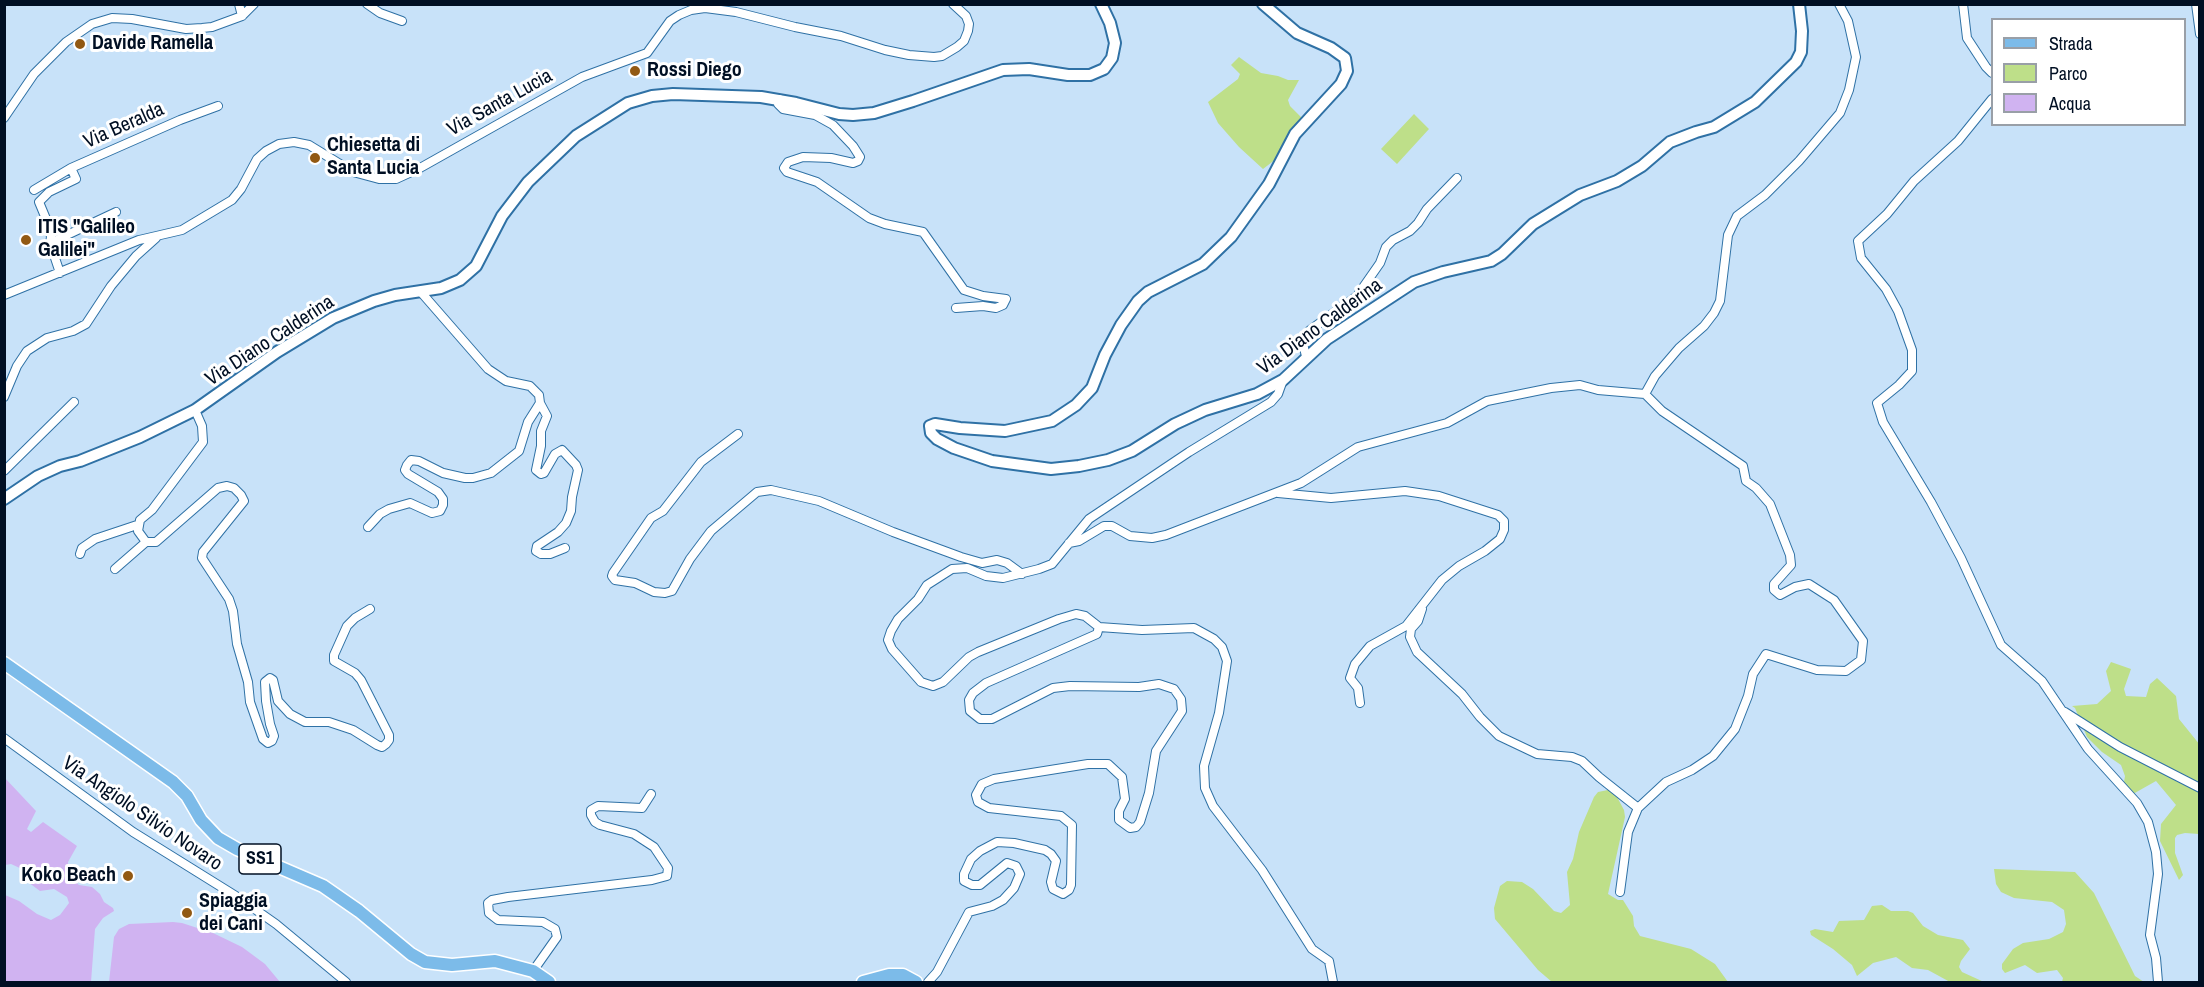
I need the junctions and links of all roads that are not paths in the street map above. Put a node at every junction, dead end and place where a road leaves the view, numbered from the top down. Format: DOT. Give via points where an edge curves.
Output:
graph roads {
  1 [pos="239,4"];
  2 [pos="254,4"];
  3 [pos="367,4"];
  4 [pos="953,4"];
  5 [pos="1101,4"];
  6 [pos="1799,4"];
  7 [pos="1839,4"];
  8 [pos="1962,4"];
  9 [pos="2196,4"];
  10 [pos="704,6"];
  11 [pos="1270,7"];
  12 [pos="243,16"];
  13 [pos="402,21"];
  14 [pos="2199,34"];
  15 [pos="1991,72"];
  16 [pos="779,99"];
  17 [pos="1991,100"];
  18 [pos="218,106"];
  19 [pos="4,118"];
  20 [pos="71,168"];
  21 [pos="1457,178"];
  22 [pos="34,190"];
  23 [pos="116,212"];
  24 [pos="157,236"];
  25 [pos="50,243"];
  26 [pos="60,273"];
  27 [pos="420,291"];
  28 [pos="4,295"];
  29 [pos="956,308"];
  30 [pos="1306,357"];
  31 [pos="1283,380"];
  32 [pos="1646,394"];
  33 [pos="4,397"];
  34 [pos="74,402"];
  35 [pos="540,404"];
  36 [pos="195,410"];
  37 [pos="738,434"];
  38 [pos="4,471"];
  39 [pos="1276,493"];
  40 [pos="4,499"];
  41 [pos="137,525"];
  42 [pos="368,527"];
  43 [pos="146,542"];
  44 [pos="1069,543"];
  45 [pos="565,548"];
  46 [pos="80,554"];
  47 [pos="115,569"];
  48 [pos="1022,574"];
  49 [pos="1423,605"];
  50 [pos="370,609"];
  51 [pos="1099,627"];
  52 [pos="4,663"];
  53 [pos="1360,703"];
  54 [pos="2063,711"];
  55 [pos="4,738"];
  56 [pos="2199,788"];
  57 [pos="651,794"];
  58 [pos="1638,808"];
  59 [pos="1620,892"];
  60 [pos="533,971"];
  61 [pos="346,982"];
  62 [pos="549,982"];
  63 [pos="863,982"];
  64 [pos="916,982"];
  65 [pos="928,982"];
  66 [pos="1333,982"];
  67 [pos="2158,982"];
  1 -- 12 [label="street"];
  2 -- 12 [label="street"];
  3 -- 13 [label="street"];
  4 -- 10 [label="street" via="968,20 966,37 950,52 927,57"];
  5 -- 16 [label="main road, Via Diano Calderina" via="1115,43 1112,58 1104,69 1090,75 1003,70 913,102 853,115"];
  6 -- 30 [label="main road, Via Diano Calderina" via="1801,52 1796,62 1755,102 1714,127 1670,142 1617,181 1580,195 1533,224 1491,261 1414,282"];
  7 -- 32 [label="street" via="1848,21 1856,57 1850,90 1840,112 1799,161 1737,216 1728,236 1720,301 1714,313 1655,376"];
  8 -- 15 [label="street" via="1967,38"];
  9 -- 14 [label="street"];
  10 -- 24 [label="street, Via Santa Lucia" via="674,18 641,56 582,77 420,168 396,178 379,179 353,172 309,145 287,143 261,154 232,200 182,230"];
  11 -- 31 [label="main road, Via Diano Calderina" via="1297,33 1345,58 1347,71 1341,84 1295,134 1269,184 1231,237 1203,264 1138,301 1105,355 1092,388 1052,421 1005,431 930,426 937,439 992,461 1051,469 1079,466 1132,451 1175,424 1257,394"];
  12 -- 19 [label="street" via="202,28 112,18 92,24 66,42 40,68"];
  16 -- 27 [label="main road, Via Diano Calderina" via="674,94 652,96 623,106 576,136 528,182 502,216 476,267 460,280"];
  16 -- 29 [label="street, Via Diano Calderina" via="783,109 815,115 833,125 860,157 853,163 803,157 788,162 784,168 787,172 817,182 869,218 923,232 964,290 1006,299 996,308"];
  17 -- 54 [label="street" via="1959,141 1914,181 1858,241 1861,258 1898,311 1912,351 1912,371 1877,403 1883,422 1961,558 2001,645 2042,681"];
  18 -- 20 [label="street, Via Beralda"];
  20 -- 22 [label="street"];
  20 -- 25 [label="street, Via Beralda" via="76,179 39,202 49,226"];
  21 -- 30 [label="street" via="1418,224 1386,247 1357,296 1304,336"];
  23 -- 25 [label="street"];
  24 -- 26 [label="street, Via Santa Lucia"];
  24 -- 33 [label="street" via="111,286 86,324 47,338 27,351"];
  25 -- 26 [label="street, Via Beralda"];
  26 -- 28 [label="street, Via Santa Lucia"];
  27 -- 35 [label="street" via="488,369 506,381 530,386 539,394"];
  27 -- 36 [label="main road, Via Diano Calderina" via="374,301 333,318"];
  30 -- 31 [label="main road, Via Diano Calderina"];
  31 -- 44 [label="street" via="1271,402 1110,504 1089,519"];
  32 -- 39 [label="street" via="1580,386 1487,401 1447,423 1358,447 1301,483"];
  32 -- 58 [label="street" via="1662,411 1743,466 1746,480 1770,504 1791,565 1774,584 1774,590 1780,595 1809,584 1834,600 1863,641 1861,660 1846,671 1816,670 1766,654 1753,674 1735,729 1713,756 1666,782"];
  34 -- 38 [label="street"];
  35 -- 42 [label="street" via="528,422 519,451 491,473 465,478 411,460 405,470 438,492 443,499 440,511 432,513 410,503 380,514"];
  35 -- 45 [label="street" via="547,416 536,470 544,473 558,450 565,452 578,470 566,523 536,551 550,554"];
  36 -- 40 [label="main road, Via Diano Calderina" via="140,437 38,476"];
  36 -- 41 [label="street" via="203,442"];
  37 -- 48 [label="street" via="701,462 663,511 651,518 613,578 635,582 662,594 672,591 711,531 757,492 771,490 819,501 961,557 982,563 1007,563"];
  39 -- 44 [label="street" via="1166,535 1130,536 1104,526"];
  39 -- 49 [label="street" via="1330,498 1405,491 1439,496 1498,515 1504,521 1500,539 1442,580"];
  41 -- 43 [label="street"];
  41 -- 46 [label="street" via="95,539"];
  43 -- 47 [label="street"];
  43 -- 50 [label="street" via="159,540 218,489 227,486 242,495 244,501 202,554 204,564 229,599 250,702 268,743 274,736 266,701 266,682 270,678 278,701 290,714 305,722 329,722 353,730 377,746 386,744 389,735 361,680 334,662 347,626"];
  44 -- 48 [label="street" via="1052,564"];
  48 -- 51 [label="street" via="1003,578 967,568 952,569 927,585 898,619 888,640 892,649 921,682 933,686 978,652 1059,619 1077,614"];
  49 -- 53 [label="street" via="1406,626 1370,646 1355,664 1350,678 1358,688"];
  49 -- 58 [label="street" via="1411,629 1417,652 1499,736 1537,754 1582,760"];
  51 -- 65 [label="street" via="1096,634 986,683 973,693 970,711 980,719 992,719 1053,688 1159,684 1174,689 1181,699 1182,711 1156,751 1140,822 1130,828 1119,820 1125,799 1122,777 1108,764 1088,764 982,784 976,795 978,802 989,808 1061,816 1072,825 1071,885 1063,894 1053,889 1056,861 1045,850 997,842 980,851 971,859 964,881 980,885 1007,863 1016,866 1020,874 1003,900 969,912"];
  51 -- 66 [label="street" via="1194,628 1222,647 1227,661 1204,766 1205,788 1213,806 1262,870 1312,949 1329,961"];
  52 -- 60 [label="main road, SS1" via="173,782 218,838 323,886 418,958 438,965 495,961"];
  54 -- 56 [label="street" via="2120,747"];
  54 -- 67 [label="street" via="2088,749 2137,803 2148,822 2158,874 2150,934"];
  55 -- 61 [label="street, Via Angiolo Silvio Novaro" via="134,832 276,924"];
  57 -- 60 [label="street" via="642,808 598,806 591,810 591,815 600,825 634,834 654,847 668,868 667,876 488,903 489,913 498,920 543,922 555,929 557,937"];
  58 -- 59 [label="street" via="1628,832"];
  60 -- 62 [label="main road, SS1"];
  63 -- 64 [label="main road" via="889,975 903,975"];
}
